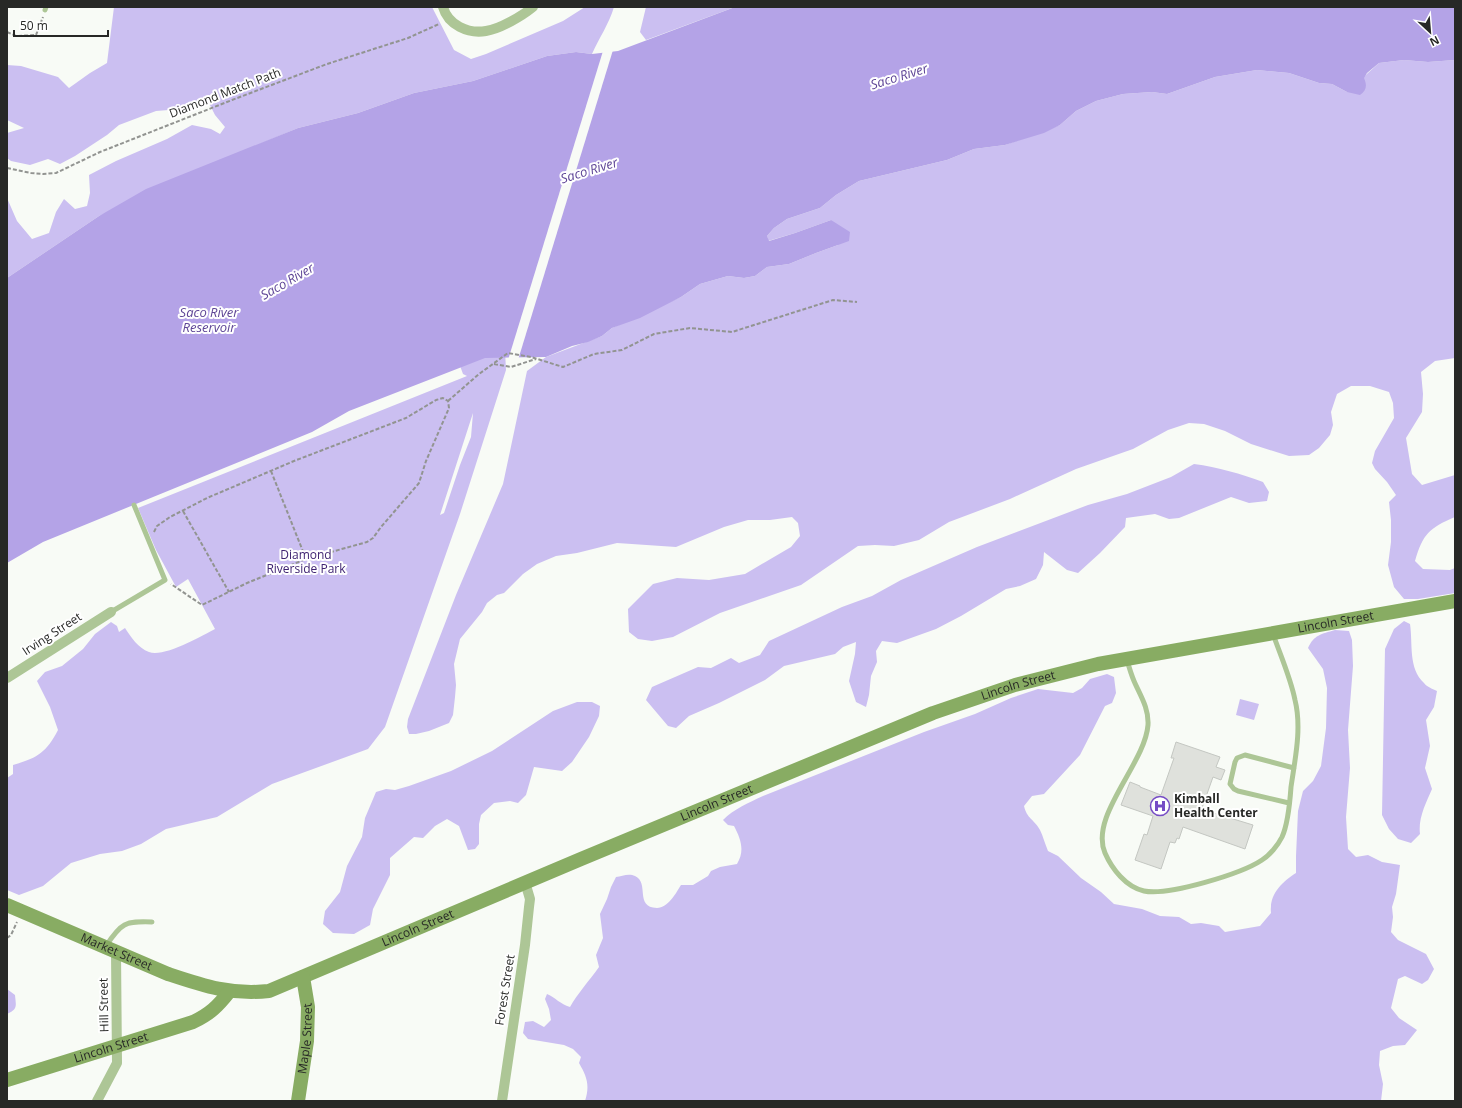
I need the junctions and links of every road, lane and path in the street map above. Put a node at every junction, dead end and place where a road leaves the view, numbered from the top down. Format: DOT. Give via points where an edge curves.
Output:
graph roads {
  1 [pos="443,7"];
  2 [pos="534,7"];
  3 [pos="46,8"];
  4 [pos="449,20"];
  5 [pos="7,32"];
  6 [pos="7,168"];
  7 [pos="856,302"];
  8 [pos="537,358"];
  9 [pos="492,364"];
  10 [pos="448,401"];
  11 [pos="271,471"];
  12 [pos="134,505"];
  13 [pos="183,511"];
  14 [pos="150,544"];
  15 [pos="306,559"];
  16 [pos="165,580"];
  17 [pos="229,592"];
  18 [pos="1455,601"];
  19 [pos="111,612"];
  20 [pos="1273,633"];
  21 [pos="1127,659"];
  22 [pos="7,678"];
  23 [pos="1294,768"];
  24 [pos="1289,803"];
  25 [pos="525,882"];
  26 [pos="7,905"];
  27 [pos="22,911"];
  28 [pos="152,922"];
  29 [pos="7,938"];
  30 [pos="110,950"];
  31 [pos="303,977"];
  32 [pos="229,992"];
  33 [pos="117,1046"];
  34 [pos="7,1080"];
  35 [pos="97,1101"];
  36 [pos="298,1101"];
  37 [pos="502,1101"];
  1 -- 4 [label="street"];
  2 -- 4 [label="street" via="487,31 463,29"];
  3 -- 5 [label="path" via="36,35 16,36"];
  4 -- 6 [label="path, Diamond Match Path" via="408,38 327,64 224,102 100,152 56,173 31,173"];
  7 -- 8 [label="path" via="833,300 732,332 690,328 654,334 622,350 594,354 563,367"];
  8 -- 9 [label="path" via="511,367"];
  8 -- 9 [label="path" via="508,354"];
  9 -- 10 [label="path"];
  10 -- 11 [label="path" via="443,398 436,400 406,418"];
  10 -- 15 [label="path" via="449,408 419,483 373,538 367,542"];
  11 -- 13 [label="path"];
  11 -- 15 [label="path"];
  12 -- 14 [label="lane"];
  13 -- 14 [label="path" via="157,526"];
  13 -- 17 [label="path"];
  14 -- 16 [label="lane"];
  15 -- 17 [label="path"];
  16 -- 17 [label="path" via="202,605"];
  16 -- 19 [label="lane"];
  18 -- 20 [label="street, Lincoln Street"];
  19 -- 22 [label="street, Irving Street"];
  20 -- 21 [label="street, Lincoln Street"];
  20 -- 23 [label="lane" via="1295,699 1298,727"];
  21 -- 24 [label="lane" via="1144,700 1148,723 1147,735 1109,810 1101,836 1108,860 1126,881 1144,890 1162,891 1196,884 1247,868 1262,860 1282,836"];
  21 -- 25 [label="street, Lincoln Street" via="1070,670 947,708"];
  23 -- 24 [label="lane"];
  23 -- 24 [label="lane" via="1246,755 1237,758 1230,784 1238,791"];
  25 -- 31 [label="street, Lincoln Street"];
  25 -- 37 [label="street, Forest Street" via="530,899 529,915"];
  26 -- 27 [label="street, Market Street"];
  27 -- 29 [label="path" via="11,935"];
  27 -- 30 [label="street, Market Street"];
  28 -- 30 [label="lane" via="133,921 120,927"];
  30 -- 32 [label="street, Market Street" via="168,974"];
  30 -- 33 [label="street, Hill Street"];
  31 -- 32 [label="street, Lincoln Street" via="269,991"];
  31 -- 36 [label="street, Maple Street" via="308,1007 307,1041"];
  32 -- 33 [label="street, Lincoln Street" via="214,1009 198,1020"];
  33 -- 34 [label="street, Lincoln Street"];
  33 -- 35 [label="street, Hill Street" via="117,1063"];
}
